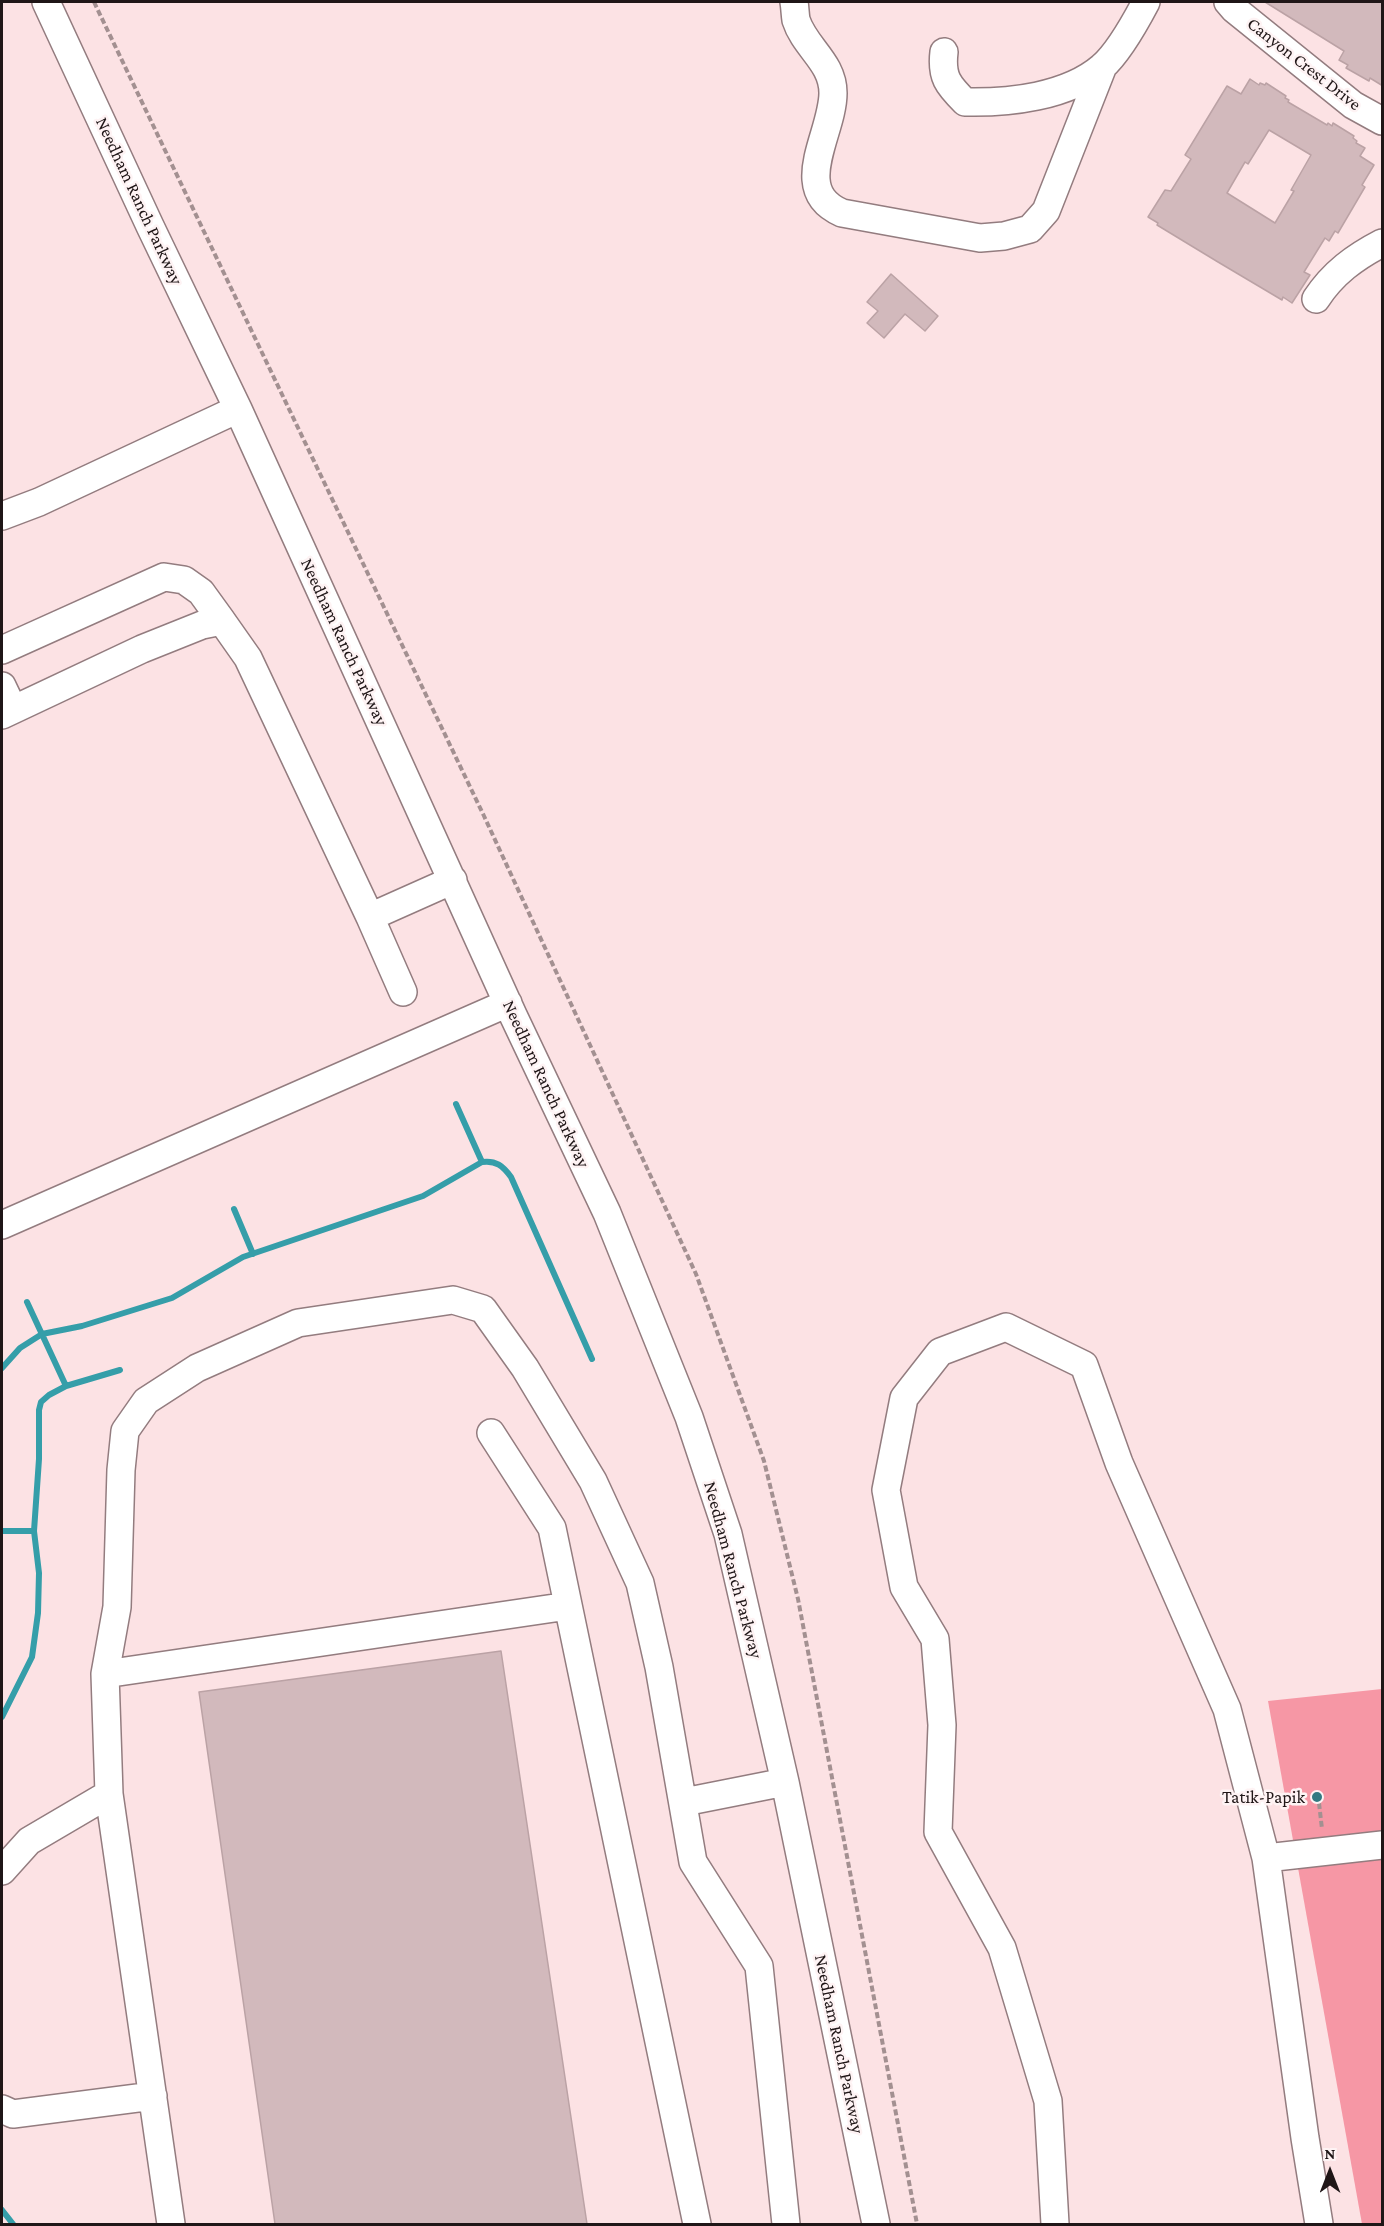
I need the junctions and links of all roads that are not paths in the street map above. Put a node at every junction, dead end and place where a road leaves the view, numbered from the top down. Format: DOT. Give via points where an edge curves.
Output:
graph roads {
  1 [pos="46,2"];
  2 [pos="794,2"];
  3 [pos="1146,2"];
  4 [pos="1228,2"];
  5 [pos="944,52"];
  6 [pos="1103,66"];
  7 [pos="1383,121"];
  8 [pos="1383,243"];
  9 [pos="1316,300"];
  10 [pos="238,409"];
  11 [pos="2,516"];
  12 [pos="222,621"];
  13 [pos="2,650"];
  14 [pos="5,703"];
  15 [pos="453,880"];
  16 [pos="370,917"];
  17 [pos="404,992"];
  18 [pos="508,1003"];
  19 [pos="2,1225"];
  20 [pos="491,1433"];
  21 [pos="568,1606"];
  22 [pos="105,1674"];
  23 [pos="785,1782"];
  24 [pos="109,1794"];
  25 [pos="684,1802"];
  26 [pos="1383,1845"];
  27 [pos="1266,1858"];
  28 [pos="2,1871"];
  29 [pos="153,2096"];
  30 [pos="2,2109"];
  31 [pos="171,2224"];
  32 [pos="697,2224"];
  33 [pos="786,2224"];
  34 [pos="876,2224"];
  35 [pos="1055,2224"];
  36 [pos="1319,2224"];
  1 -- 10 [label="street, Needham Ranch Parkway"];
  2 -- 6 [label="street" via="796,20 830,72 830,113 814,178 821,198 842,213 980,238 1030,229 1046,211"];
  3 -- 6 [label="street"];
  4 -- 7 [label="street, Canyon Crest Drive" via="1353,105"];
  5 -- 6 [label="street" via="942,67 949,86 965,102 1032,98 1079,82"];
  8 -- 9 [label="street" via="1348,263 1327,282"];
  10 -- 11 [label="street"];
  10 -- 15 [label="street, Needham Ranch Parkway"];
  12 -- 13 [label="street" via="201,592 184,580 164,577"];
  12 -- 14 [label="street" via="202,625"];
  12 -- 16 [label="street" via="248,658"];
  15 -- 16 [label="street"];
  15 -- 18 [label="street, Needham Ranch Parkway"];
  16 -- 17 [label="street"];
  18 -- 19 [label="street"];
  18 -- 23 [label="street, Needham Ranch Parkway" via="607,1213 689,1417 728,1534"];
  20 -- 21 [label="street" via="552,1528"];
  21 -- 22 [label="street"];
  21 -- 32 [label="street"];
  22 -- 24 [label="street"];
  22 -- 25 [label="street" via="117,1607 125,1431 146,1401 197,1368 298,1323 453,1300 483,1309 525,1368 593,1481 640,1583"];
  23 -- 25 [label="street"];
  23 -- 34 [label="street, Needham Ranch Parkway"];
  24 -- 28 [label="street" via="29,1841"];
  24 -- 29 [label="street"];
  25 -- 33 [label="street" via="693,1862 759,1966"];
  26 -- 27 [label="street"];
  27 -- 35 [label="street" via="1227,1709 1119,1463 1084,1365 1006,1327 940,1352 904,1398 886,1490 904,1587 935,1639 942,1725 939,1832 1002,1948 1048,2101"];
  27 -- 36 [label="street"];
  29 -- 30 [label="street" via="13,2114"];
  29 -- 31 [label="street"];
}
